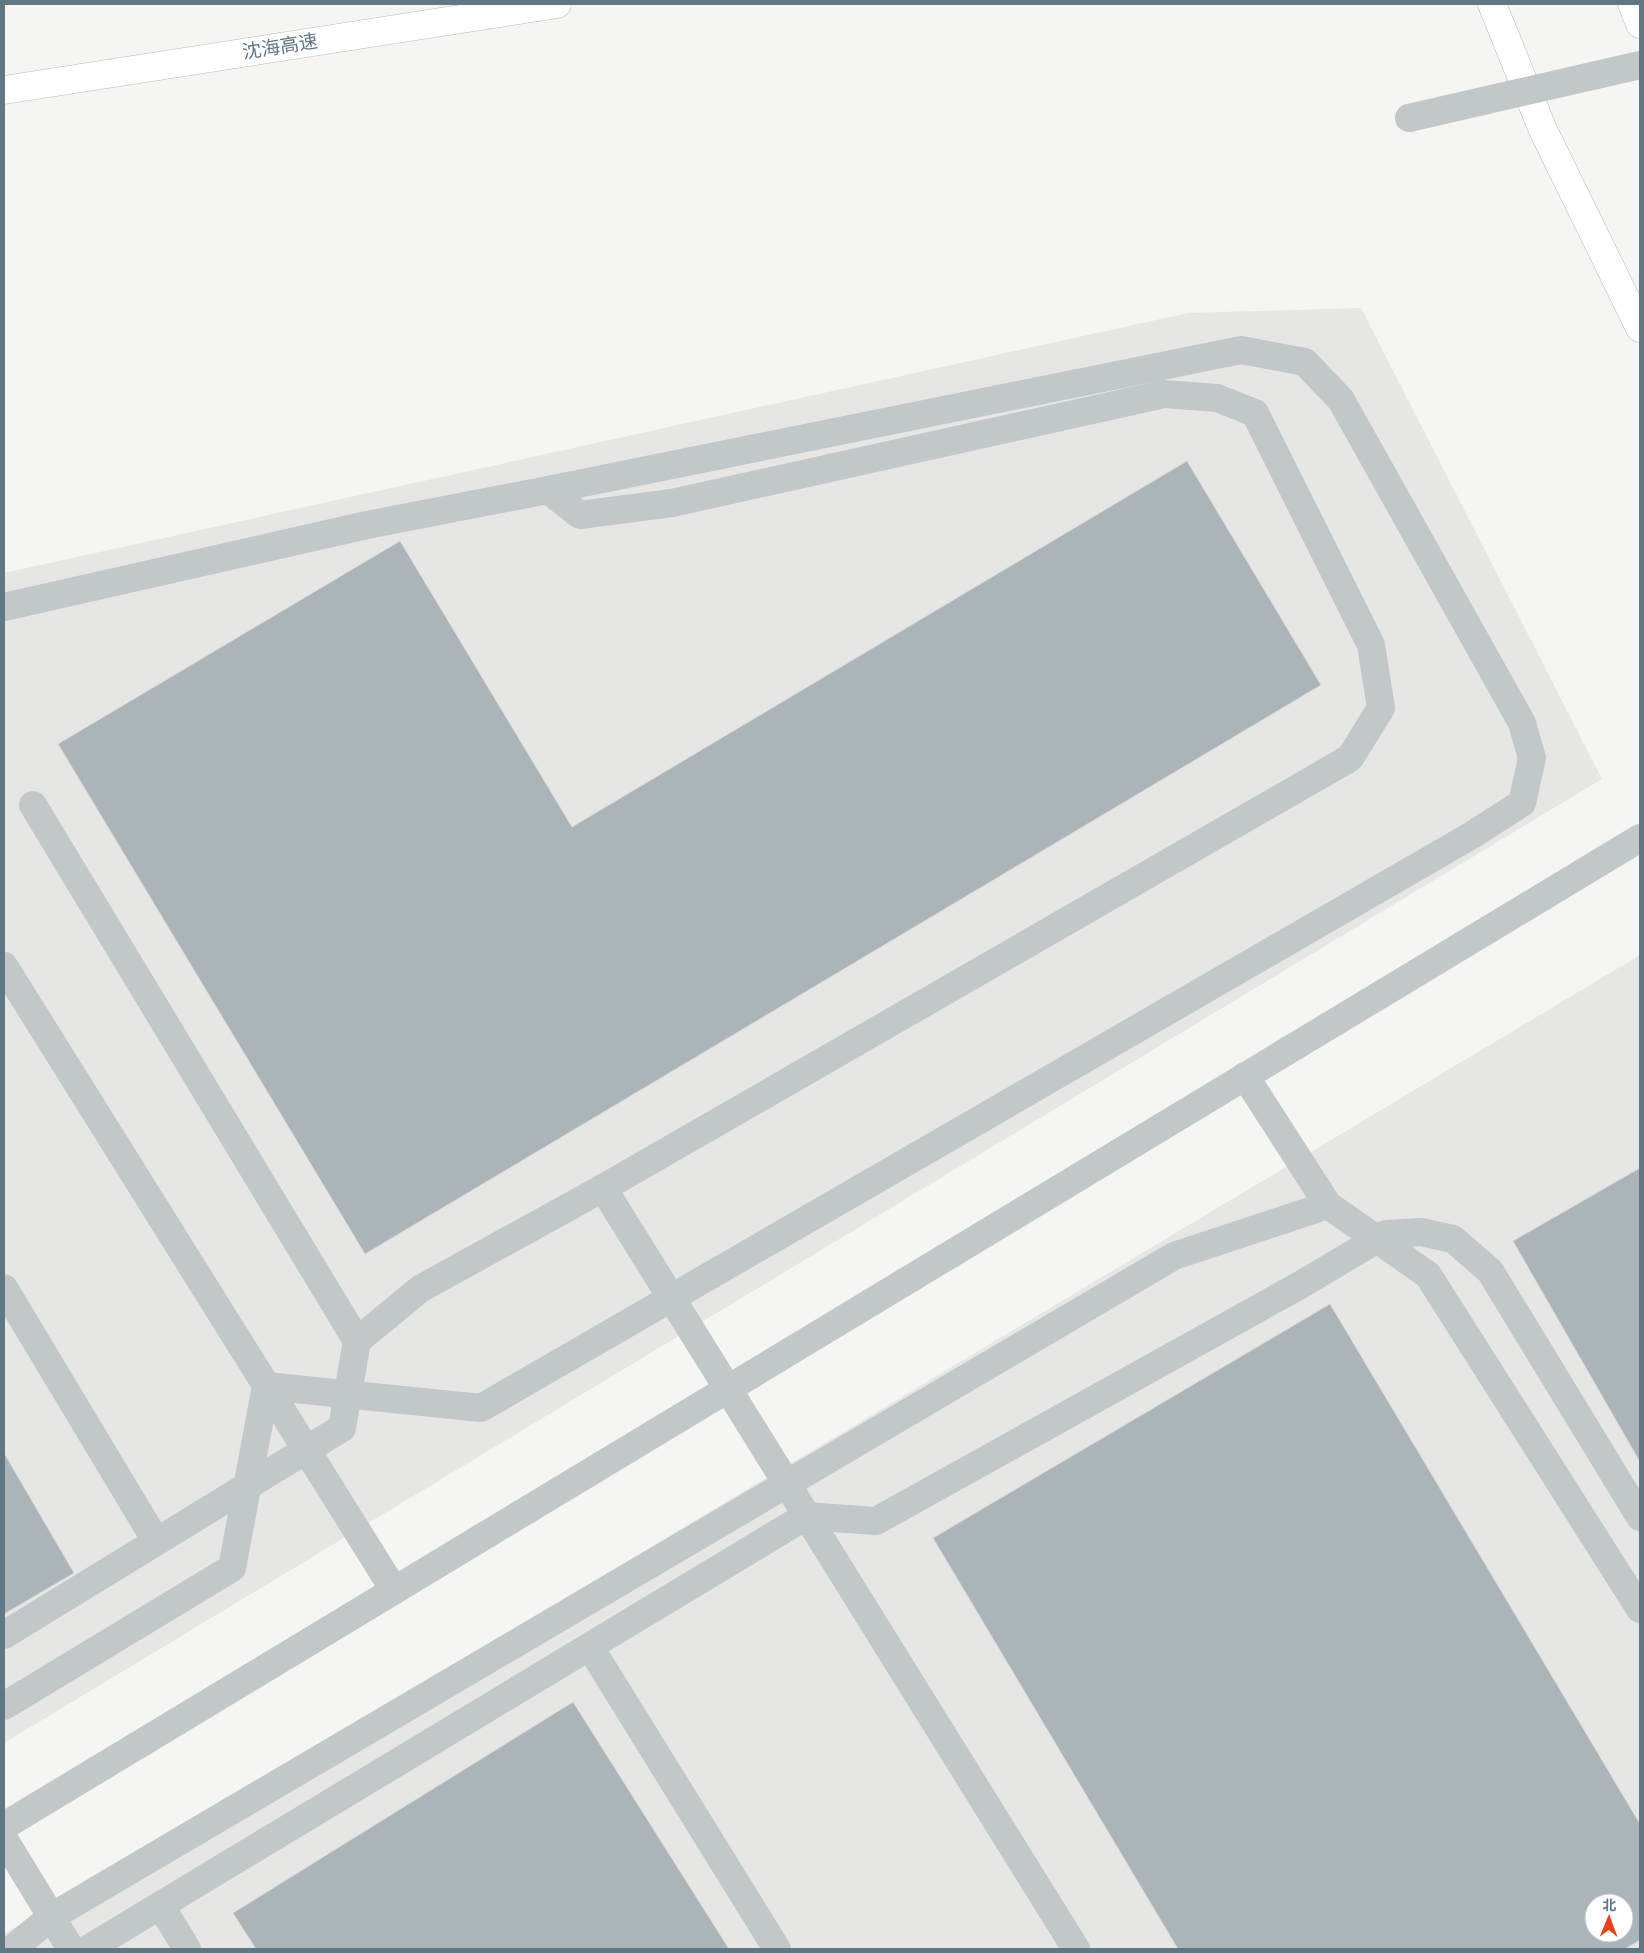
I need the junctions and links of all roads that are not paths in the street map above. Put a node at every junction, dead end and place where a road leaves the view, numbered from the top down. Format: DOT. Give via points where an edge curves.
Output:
graph roads {
  1 [pos="557,4"];
  2 [pos="1492,4"];
  3 [pos="1632,4"];
  4 [pos="1640,24"];
  5 [pos="1640,66"];
  6 [pos="4,90"];
  7 [pos="1409,118"];
  8 [pos="1640,328"];
  9 [pos="548,490"];
  10 [pos="4,607"];
  11 [pos="34,805"];
  12 [pos="1640,838"];
  13 [pos="4,966"];
  14 [pos="1245,1076"];
  15 [pos="603,1188"];
  16 [pos="1328,1205"];
  17 [pos="4,1288"];
  18 [pos="357,1341"];
  19 [pos="266,1386"];
  20 [pos="806,1516"];
  21 [pos="1640,1517"];
  22 [pos="156,1542"];
  23 [pos="394,1590"];
  24 [pos="1640,1609"];
  25 [pos="4,1635"];
  26 [pos="590,1646"];
  27 [pos="4,1706"];
  28 [pos="4,1826"];
  29 [pos="4,1839"];
  30 [pos="161,1906"];
  31 [pos="51,1916"];
  32 [pos="12,1949"];
  33 [pos="71,1949"];
  34 [pos="88,1949"];
  35 [pos="187,1949"];
  36 [pos="777,1949"];
  37 [pos="1076,1949"];
  1 -- 6 [label="main road, 沈海高速"];
  2 -- 8 [label="main road" via="1543,130"];
  3 -- 4 [label="main road"];
  5 -- 7 [label="street, bridge"];
  9 -- 10 [label="street" via="367,525"];
  9 -- 15 [label="street, bridge" via="580,515 672,503 1164,394 1216,398 1255,413 1371,645 1380,708 1350,758"];
  9 -- 19 [label="street" via="1241,350 1305,362 1340,400 1522,723 1532,758 1522,803 1472,835 481,1408"];
  11 -- 18 [label="street"];
  12 -- 14 [label="street"];
  13 -- 19 [label="street"];
  14 -- 16 [label="street"];
  14 -- 23 [label="street"];
  15 -- 18 [label="street, bridge" via="420,1289"];
  15 -- 20 [label="street, bridge"];
  16 -- 24 [label="street" via="1428,1275"];
  16 -- 31 [label="street" via="1174,1256"];
  17 -- 22 [label="street"];
  18 -- 22 [label="street, bridge" via="342,1428"];
  19 -- 23 [label="street"];
  19 -- 27 [label="street" via="232,1568"];
  20 -- 21 [label="street, bridge" via="876,1521 1386,1234 1421,1232 1453,1239 1490,1271"];
  20 -- 26 [label="street, bridge"];
  20 -- 37 [label="street, bridge"];
  22 -- 25 [label="street, bridge"];
  23 -- 28 [label="street"];
  26 -- 30 [label="street, bridge"];
  26 -- 36 [label="street"];
  29 -- 31 [label="street"];
  30 -- 34 [label="street, bridge"];
  30 -- 35 [label="street"];
  31 -- 32 [label="street"];
  31 -- 33 [label="street"];
}
